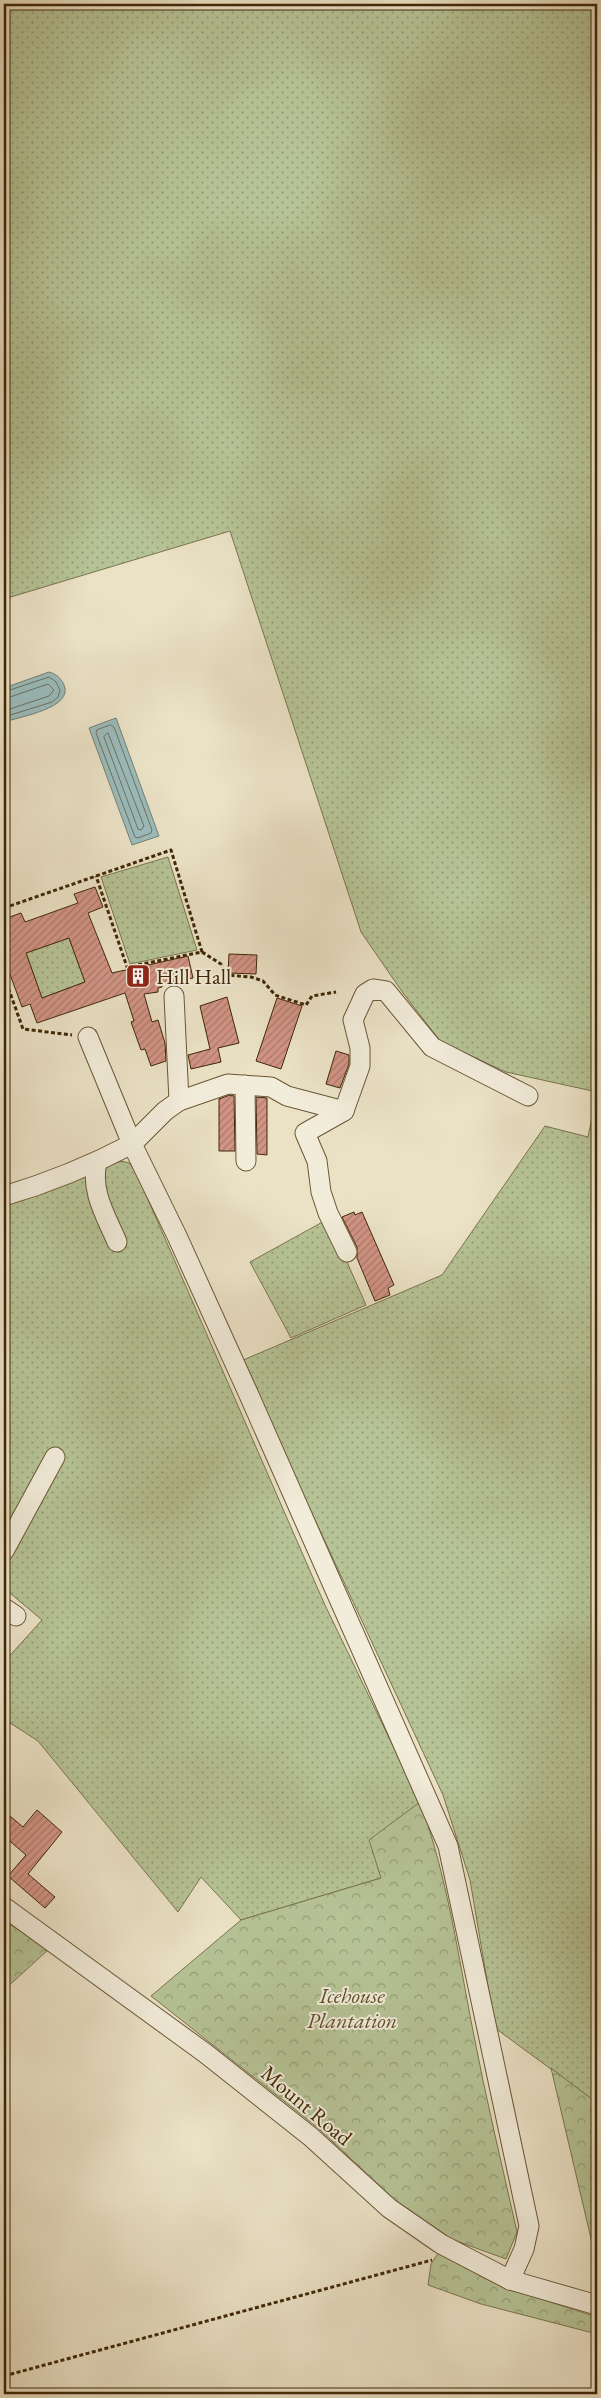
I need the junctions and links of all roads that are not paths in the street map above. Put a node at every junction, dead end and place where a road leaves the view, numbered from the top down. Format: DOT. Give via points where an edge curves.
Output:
graph roads {
  1 [pos="174,996"];
  2 [pos="88,1037"];
  3 [pos="245,1085"];
  4 [pos="528,1096"];
  5 [pos="179,1102"];
  6 [pos="344,1111"];
  7 [pos="132,1144"];
  8 [pos="246,1161"];
  9 [pos="97,1162"];
  10 [pos="4,1196"];
  11 [pos="117,1242"];
  12 [pos="347,1252"];
  13 [pos="55,1457"];
  14 [pos="4,1551"];
  15 [pos="4,1907"];
  16 [pos="510,2280"];
  17 [pos="597,2305"];
  1 -- 5 [label="street"];
  2 -- 7 [label="street"];
  3 -- 5 [label="street" via="228,1084"];
  3 -- 6 [label="street" via="271,1087 287,1096"];
  3 -- 8 [label="street"];
  4 -- 6 [label="street" via="432,1047 386,991 373,989 365,994 353,1020 360,1048 360,1066"];
  5 -- 7 [label="street" via="165,1111"];
  6 -- 12 [label="street" via="306,1133 317,1161 321,1192 328,1213"];
  7 -- 9 [label="street"];
  7 -- 16 [label="street" via="237,1369 448,1846 529,2226 524,2249"];
  9 -- 10 [label="street" via="34,1188"];
  9 -- 11 [label="street" via="95,1189"];
  13 -- 14 [label="street"];
  15 -- 16 [label="street, Mount Road" via="205,2053 311,2137 389,2208 457,2253"];
  16 -- 17 [label="street, Mount Road"];
}
